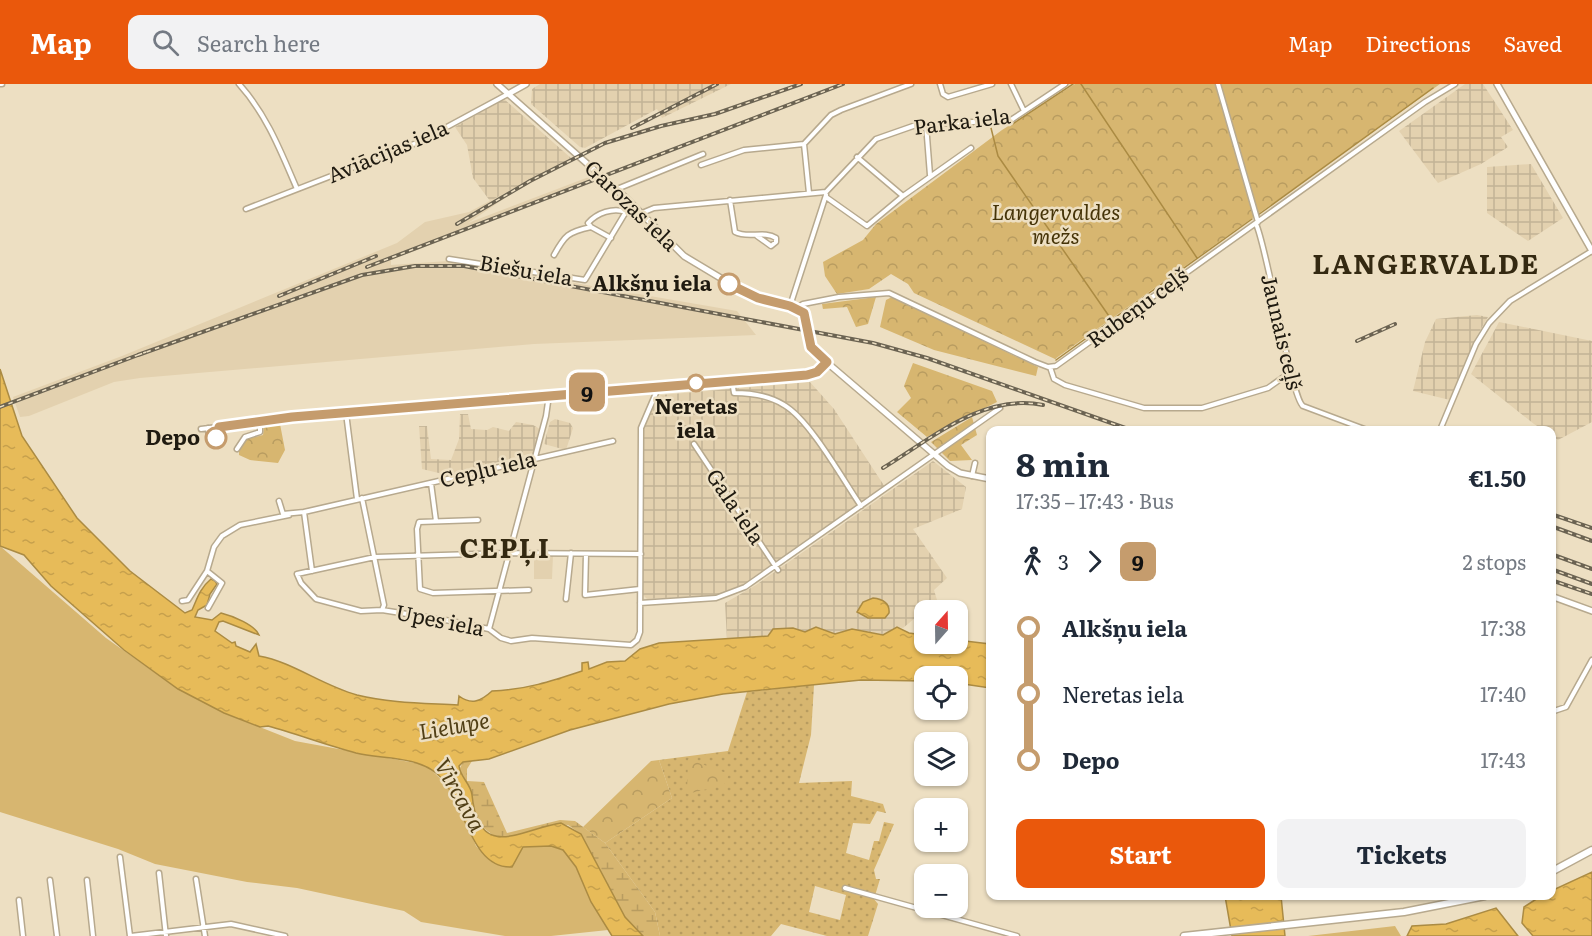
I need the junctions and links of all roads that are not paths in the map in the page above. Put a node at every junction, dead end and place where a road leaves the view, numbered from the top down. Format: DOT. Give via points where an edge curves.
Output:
graph roads {
  1 [pos="239,84"];
  2 [pos="497,84"];
  3 [pos="526,84"];
  4 [pos="911,84"];
  5 [pos="939,84"];
  6 [pos="992,84"];
  7 [pos="1011,84"];
  8 [pos="1065,84"];
  9 [pos="1218,84"];
  10 [pos="1450,84"];
  11 [pos="1455,84"];
  12 [pos="1499,84"];
  13 [pos="1446,88"];
  14 [pos="508,94"];
  15 [pos="1024,111"];
  16 [pos="926,124"];
  17 [pos="804,144"];
  18 [pos="971,147"];
  19 [pos="703,154"];
  20 [pos="856,157"];
  21 [pos="701,165"];
  22 [pos="930,176"];
  23 [pos="297,189"];
  24 [pos="617,189"];
  25 [pos="809,193"];
  26 [pos="826,195"];
  27 [pos="903,196"];
  28 [pos="730,200"];
  29 [pos="634,205"];
  30 [pos="246,209"];
  31 [pos="626,212"];
  32 [pos="642,213"];
  33 [pos="1257,223"];
  34 [pos="591,227"];
  35 [pos="757,236"];
  36 [pos="611,238"];
  37 [pos="1592,251"];
  38 [pos="554,255"];
  39 [pos="448,259"];
  40 [pos="790,306"];
  41 [pos="797,308"];
  42 [pos="827,362"];
  43 [pos="1050,367"];
  44 [pos="1292,371"];
  45 [pos="732,381"];
  46 [pos="659,386"];
  47 [pos="549,395"];
  48 [pos="1000,408"];
  49 [pos="346,413"];
  50 [pos="260,422"];
  51 [pos="1357,426"];
  52 [pos="1442,426"];
  53 [pos="219,427"];
  54 [pos="208,428"];
  55 [pos="201,429"];
  56 [pos="613,441"];
  57 [pos="694,444"];
  58 [pos="237,449"];
  59 [pos="934,454"];
  60 [pos="534,460"];
  61 [pos="975,463"];
  62 [pos="972,476"];
  63 [pos="986,478"];
  64 [pos="431,483"];
  65 [pos="362,498"];
  66 [pos="357,499"];
  67 [pos="279,501"];
  68 [pos="861,506"];
  69 [pos="304,512"];
  70 [pos="289,515"];
  71 [pos="478,520"];
  72 [pos="436,521"];
  73 [pos="508,553"];
  74 [pos="571,553"];
  75 [pos="586,554"];
  76 [pos="640,554"];
  77 [pos="417,556"];
  78 [pos="375,557"];
  79 [pos="777,568"];
  80 [pos="207,571"];
  81 [pos="312,571"];
  82 [pos="640,589"];
  83 [pos="529,590"];
  84 [pos="499,591"];
  85 [pos="1556,598"];
  86 [pos="566,599"];
  87 [pos="182,602"];
  88 [pos="640,603"];
  89 [pos="208,608"];
  90 [pos="382,610"];
  91 [pos="1592,611"];
  92 [pos="489,629"];
  93 [pos="1592,660"];
  94 [pos="1556,710"];
  95 [pos="1592,846"];
  96 [pos="1592,853"];
  97 [pos="120,857"];
  98 [pos="1580,857"];
  99 [pos="1556,869"];
  100 [pos="159,873"];
  101 [pos="196,879"];
  102 [pos="50,880"];
  103 [pos="87,880"];
  104 [pos="845,888"];
  105 [pos="19,900"];
  106 [pos="1465,900"];
  107 [pos="203,927"];
  108 [pos="166,934"];
  109 [pos="276,935"];
  110 [pos="23,936"];
  111 [pos="57,936"];
  112 [pos="93,936"];
  113 [pos="130,936"];
  114 [pos="205,936"];
  115 [pos="285,936"];
  116 [pos="1017,936"];
  117 [pos="1184,936"];
  1 -- 23 [label="street" via="262,112"];
  2 -- 14 [label="main road, Garozas iela"];
  3 -- 14 [label="main road, Aviācijas iela"];
  4 -- 17 [label="street" via="831,115"];
  5 -- 6 [label="street" via="948,98"];
  7 -- 15 [label="street"];
  8 -- 15 [label="street, Parka iela"];
  9 -- 33 [label="street, Jaunais ceļš"];
  10 -- 13 [label="street, Rubeņu ceļš"];
  11 -- 13 [label="street, Rubeņu ceļš"];
  12 -- 37 [label="main road"];
  13 -- 33 [label="street, Rubeņu ceļš"];
  14 -- 23 [label="street, Aviācijas iela" via="418,142"];
  14 -- 24 [label="main road, Garozas iela"];
  15 -- 16 [label="street, Parka iela" via="1011,120"];
  16 -- 20 [label="street, Parka iela" via="876,139"];
  16 -- 22 [label="street"];
  17 -- 21 [label="street" via="744,150"];
  17 -- 25 [label="street"];
  18 -- 22 [label="street"];
  19 -- 24 [label="street"];
  20 -- 26 [label="street, Parka iela"];
  20 -- 27 [label="street"];
  22 -- 27 [label="street"];
  23 -- 30 [label="street, Aviācijas iela"];
  24 -- 29 [label="main road, Garozas iela"];
  25 -- 26 [label="street"];
  25 -- 28 [label="street"];
  26 -- 27 [label="street" via="866,225"];
  26 -- 40 [label="street"];
  28 -- 32 [label="street" via="654,208"];
  28 -- 35 [label="street" via="735,232"];
  29 -- 31 [label="street, Biešu iela"];
  29 -- 32 [label="main road, Garozas iela"];
  31 -- 34 [label="street" via="604,212 588,223"];
  31 -- 36 [label="street, Biešu iela"];
  32 -- 40 [label="main road, Garozas iela" via="675,249 698,266 749,295"];
  33 -- 43 [label="street, Rubeņu ceļš"];
  33 -- 44 [label="street, Jaunais ceļš"];
  34 -- 36 [label="street"];
  34 -- 38 [label="street" via="564,237"];
  35 -- 35 [label="street" via="769,234 776,237 776,242 771,246"];
  36 -- 39 [label="street, Biešu iela" via="582,281"];
  37 -- 52 [label="street" via="1510,301 1489,323 1476,344"];
  40 -- 41 [label="main road, Garozas iela"];
  41 -- 42 [label="main road" via="807,318 812,348"];
  41 -- 43 [label="street" via="839,297 889,293"];
  42 -- 45 [label="street" via="813,374"];
  42 -- 59 [label="main road"];
  43 -- 44 [label="street" via="1054,379 1065,385 1144,408 1166,409 1202,408 1268,388"];
  44 -- 51 [label="street, Jaunais ceļš" via="1300,404"];
  45 -- 46 [label="street"];
  45 -- 68 [label="street" via="734,393 760,396 791,409"];
  46 -- 47 [label="street"];
  46 -- 76 [label="street" via="641,428"];
  47 -- 49 [label="street"];
  47 -- 60 [label="street"];
  48 -- 59 [label="street"];
  49 -- 50 [label="street"];
  49 -- 66 [label="street"];
  50 -- 53 [label="street"];
  50 -- 58 [label="street" via="260,432 245,437"];
  53 -- 54 [label="street"];
  53 -- 54 [label="street" via="220,435 216,438 209,437"];
  54 -- 55 [label="street"];
  56 -- 60 [label="street, Cepļu iela"];
  57 -- 79 [label="street, Gala iela"];
  59 -- 62 [label="main road" via="953,470"];
  59 -- 68 [label="street"];
  60 -- 64 [label="street, Cepļu iela"];
  60 -- 73 [label="street"];
  61 -- 62 [label="street"];
  62 -- 63 [label="main road"];
  64 -- 65 [label="street, Cepļu iela"];
  64 -- 72 [label="street"];
  65 -- 66 [label="street, Cepļu iela"];
  65 -- 78 [label="street"];
  66 -- 69 [label="street, Cepļu iela"];
  67 -- 70 [label="street" via="282,512"];
  68 -- 79 [label="street"];
  69 -- 70 [label="street, Cepļu iela"];
  69 -- 81 [label="street"];
  70 -- 80 [label="street, Cepļu iela" via="240,525 222,536 213,547"];
  71 -- 72 [label="street"];
  72 -- 77 [label="street" via="417,525"];
  73 -- 74 [label="street"];
  73 -- 77 [label="street"];
  73 -- 84 [label="street"];
  74 -- 75 [label="street"];
  74 -- 86 [label="street"];
  75 -- 76 [label="street"];
  75 -- 82 [label="street" via="585,595"];
  76 -- 82 [label="street"];
  77 -- 78 [label="street"];
  77 -- 84 [label="street" via="419,586 423,591"];
  78 -- 81 [label="street"];
  78 -- 90 [label="street"];
  79 -- 88 [label="street" via="724,597"];
  80 -- 87 [label="street, Cepļu iela" via="188,600"];
  80 -- 89 [label="street" via="222,583"];
  81 -- 90 [label="street, Upes iela" via="297,574 316,599 361,611"];
  82 -- 88 [label="street"];
  83 -- 84 [label="street"];
  84 -- 92 [label="street"];
  85 -- 91 [label="main road"];
  88 -- 92 [label="street, Upes iela" via="639,637 630,646 532,638 511,641"];
  90 -- 92 [label="street, Upes iela"];
  93 -- 94 [label="street" via="1566,707"];
  95 -- 98 [label="highway"];
  96 -- 98 [label="highway"];
  97 -- 113 [label="street"];
  98 -- 99 [label="highway"];
  100 -- 108 [label="street"];
  101 -- 107 [label="street"];
  102 -- 111 [label="street"];
  103 -- 112 [label="street"];
  104 -- 116 [label="street"];
  105 -- 110 [label="street"];
  106 -- 117 [label="highway" via="1404,912"];
  107 -- 108 [label="street"];
  107 -- 109 [label="street" via="231,924"];
  107 -- 114 [label="street"];
  108 -- 113 [label="street"];
  109 -- 115 [label="street"];
}
